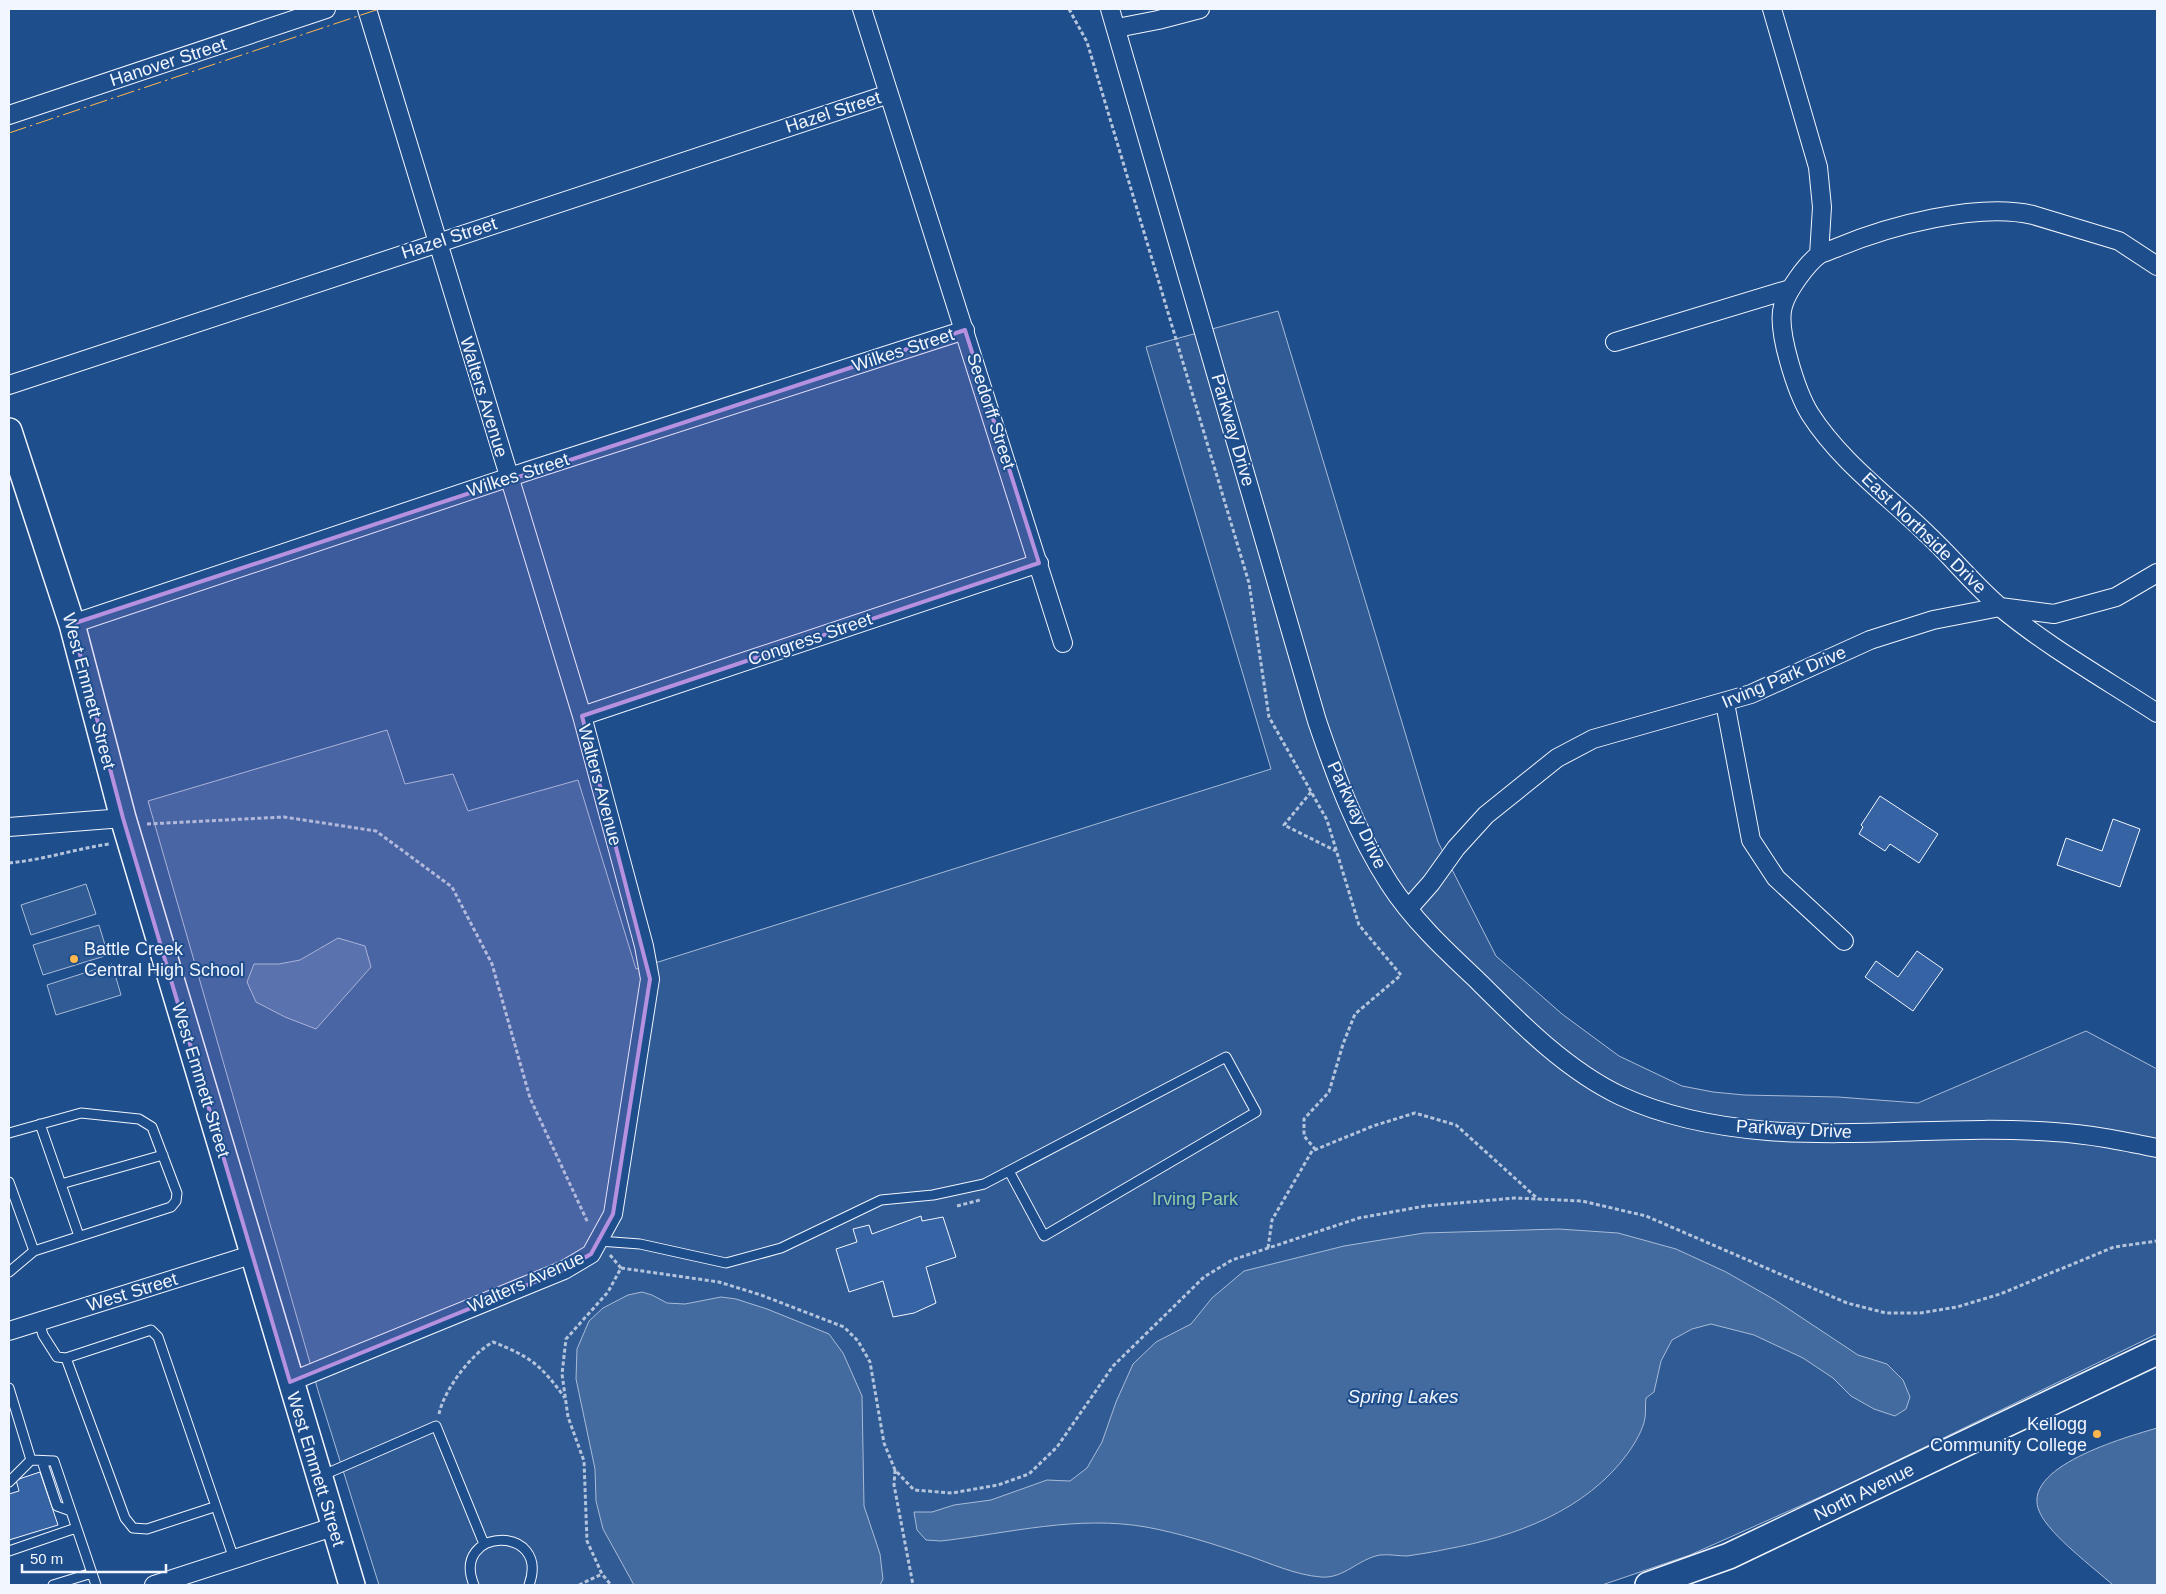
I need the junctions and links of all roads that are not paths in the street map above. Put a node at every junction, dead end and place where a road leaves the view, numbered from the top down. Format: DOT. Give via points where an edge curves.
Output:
graph roads {
  1 [pos="326,9"];
  2 [pos="367,9"];
  3 [pos="862,9"];
  4 [pos="1110,9"];
  5 [pos="1200,9"];
  6 [pos="1772,9"];
  7 [pos="1117,28"];
  8 [pos="889,94"];
  9 [pos="9,115"];
  10 [pos="437,242"];
  11 [pos="1819,255"];
  12 [pos="2157,266"];
  13 [pos="1790,289"];
  14 [pos="965,330"];
  15 [pos="1615,342"];
  16 [pos="9,385"];
  17 [pos="9,431"];
  18 [pos="509,478"];
  19 [pos="1039,562"];
  20 [pos="2157,573"];
  21 [pos="2000,606"];
  22 [pos="72,624"];
  23 [pos="1063,643"];
  24 [pos="1725,703"];
  25 [pos="2157,713"];
  26 [pos="582,716"];
  27 [pos="123,818"];
  28 [pos="9,827"];
  29 [pos="1408,909"];
  30 [pos="1844,942"];
  31 [pos="40,1124"];
  32 [pos="9,1133"];
  33 [pos="2157,1148"];
  34 [pos="163,1155"];
  35 [pos="1009,1171"];
  36 [pos="9,1182"];
  37 [pos="60,1184"];
  38 [pos="79,1236"];
  39 [pos="599,1241"];
  40 [pos="34,1251"];
  41 [pos="254,1254"];
  42 [pos="9,1272"];
  43 [pos="39,1321"];
  44 [pos="9,1330"];
  45 [pos="2157,1352"];
  46 [pos="66,1358"];
  47 [pos="290,1382"];
  48 [pos="9,1388"];
  49 [pos="31,1460"];
  50 [pos="319,1477"];
  51 [pos="9,1482"];
  52 [pos="214,1507"];
  53 [pos="333,1526"];
  54 [pos="76,1528"];
  55 [pos="484,1544"];
  56 [pos="9,1551"];
  57 [pos="234,1559"];
  58 [pos="92,1572"];
  59 [pos="53,1585"];
  60 [pos="96,1585"];
  61 [pos="154,1585"];
  62 [pos="352,1585"];
  63 [pos="474,1585"];
  64 [pos="529,1585"];
  65 [pos="1648,1585"];
  1 -- 9 [label="street, Hanover Street"];
  2 -- 10 [label="street, Walters Avenue"];
  3 -- 8 [label="street, Seedorff Street"];
  4 -- 7 [label="street, Parkway Drive"];
  5 -- 7 [label="street"];
  6 -- 11 [label="street" via="1818,167 1822,207"];
  7 -- 29 [label="street, Parkway Drive" via="1317,721 1341,792 1365,843"];
  8 -- 10 [label="street, Hazel Street"];
  8 -- 14 [label="street, Seedorff Street"];
  10 -- 16 [label="street, Hazel Street"];
  10 -- 18 [label="street, Walters Avenue"];
  11 -- 12 [label="street" via="1899,227 1951,214 2019,212 2119,241"];
  11 -- 13 [label="street"];
  13 -- 15 [label="street"];
  13 -- 21 [label="street, East Northside Drive" via="1782,308 1783,329 1792,371 1809,413 1850,463"];
  14 -- 18 [label="street, Wilkes Street"];
  14 -- 19 [label="street, Seedorff Street"];
  17 -- 22 [label="street, West Emmett Street"];
  18 -- 22 [label="street, Wilkes Street"];
  18 -- 26 [label="street, Walters Avenue"];
  19 -- 23 [label="street, Seedorff Street"];
  19 -- 26 [label="street, Congress Street"];
  20 -- 21 [label="street, Irving Park Drive" via="2116,597 2054,614"];
  21 -- 24 [label="street, Irving Park Drive" via="1933,620 1870,640"];
  21 -- 25 [label="street, East Northside Drive"];
  22 -- 27 [label="street, West Emmett Street"];
  24 -- 29 [label="street, Irving Park Drive" via="1593,739 1557,758 1486,815"];
  24 -- 30 [label="street" via="1751,840 1776,878"];
  26 -- 39 [label="street, Walters Avenue" via="650,979 613,1214"];
  27 -- 28 [label="street"];
  27 -- 41 [label="street, West Emmett Street"];
  29 -- 33 [label="street, Parkway Drive" via="1457,961 1552,1050 1621,1096 1658,1110 1704,1122 1768,1131 2054,1132 2117,1139"];
  31 -- 32 [label="lane"];
  31 -- 34 [label="lane" via="81,1113 139,1119 152,1127"];
  31 -- 37 [label="lane"];
  34 -- 37 [label="lane"];
  34 -- 38 [label="lane" via="177,1193 171,1207"];
  35 -- 35 [label="lane" via="1044,1236 1256,1112 1226,1057"];
  35 -- 39 [label="lane" via="984,1184 933,1195 880,1200 781,1248 726,1263 640,1244"];
  36 -- 40 [label="lane"];
  37 -- 38 [label="lane"];
  38 -- 40 [label="lane"];
  39 -- 47 [label="street, Walters Avenue" via="591,1254 564,1270"];
  40 -- 42 [label="lane"];
  41 -- 43 [label="street, West Street"];
  41 -- 47 [label="street, West Emmett Street"];
  43 -- 44 [label="street, West Street"];
  43 -- 46 [label="lane" via="43,1335 57,1357"];
  45 -- 65 [label="street, North Avenue" via="1737,1552"];
  46 -- 52 [label="lane" via="124,1518 133,1528 147,1529"];
  46 -- 52 [label="lane" via="151,1330 158,1337"];
  47 -- 50 [label="street, West Emmett Street"];
  48 -- 49 [label="lane"];
  49 -- 51 [label="lane"];
  49 -- 54 [label="lane" via="54,1461"];
  50 -- 53 [label="street, West Emmett Street"];
  50 -- 55 [label="lane" via="436,1426"];
  52 -- 57 [label="lane"];
  53 -- 57 [label="street"];
  53 -- 62 [label="street, West Emmett Street"];
  54 -- 56 [label="lane"];
  54 -- 58 [label="lane"];
  55 -- 63 [label="lane" via="472,1559 470,1569"];
  55 -- 64 [label="lane" via="503,1539 522,1546 532,1565"];
  57 -- 61 [label="street"];
  58 -- 59 [label="lane"];
  58 -- 60 [label="lane"];
}
